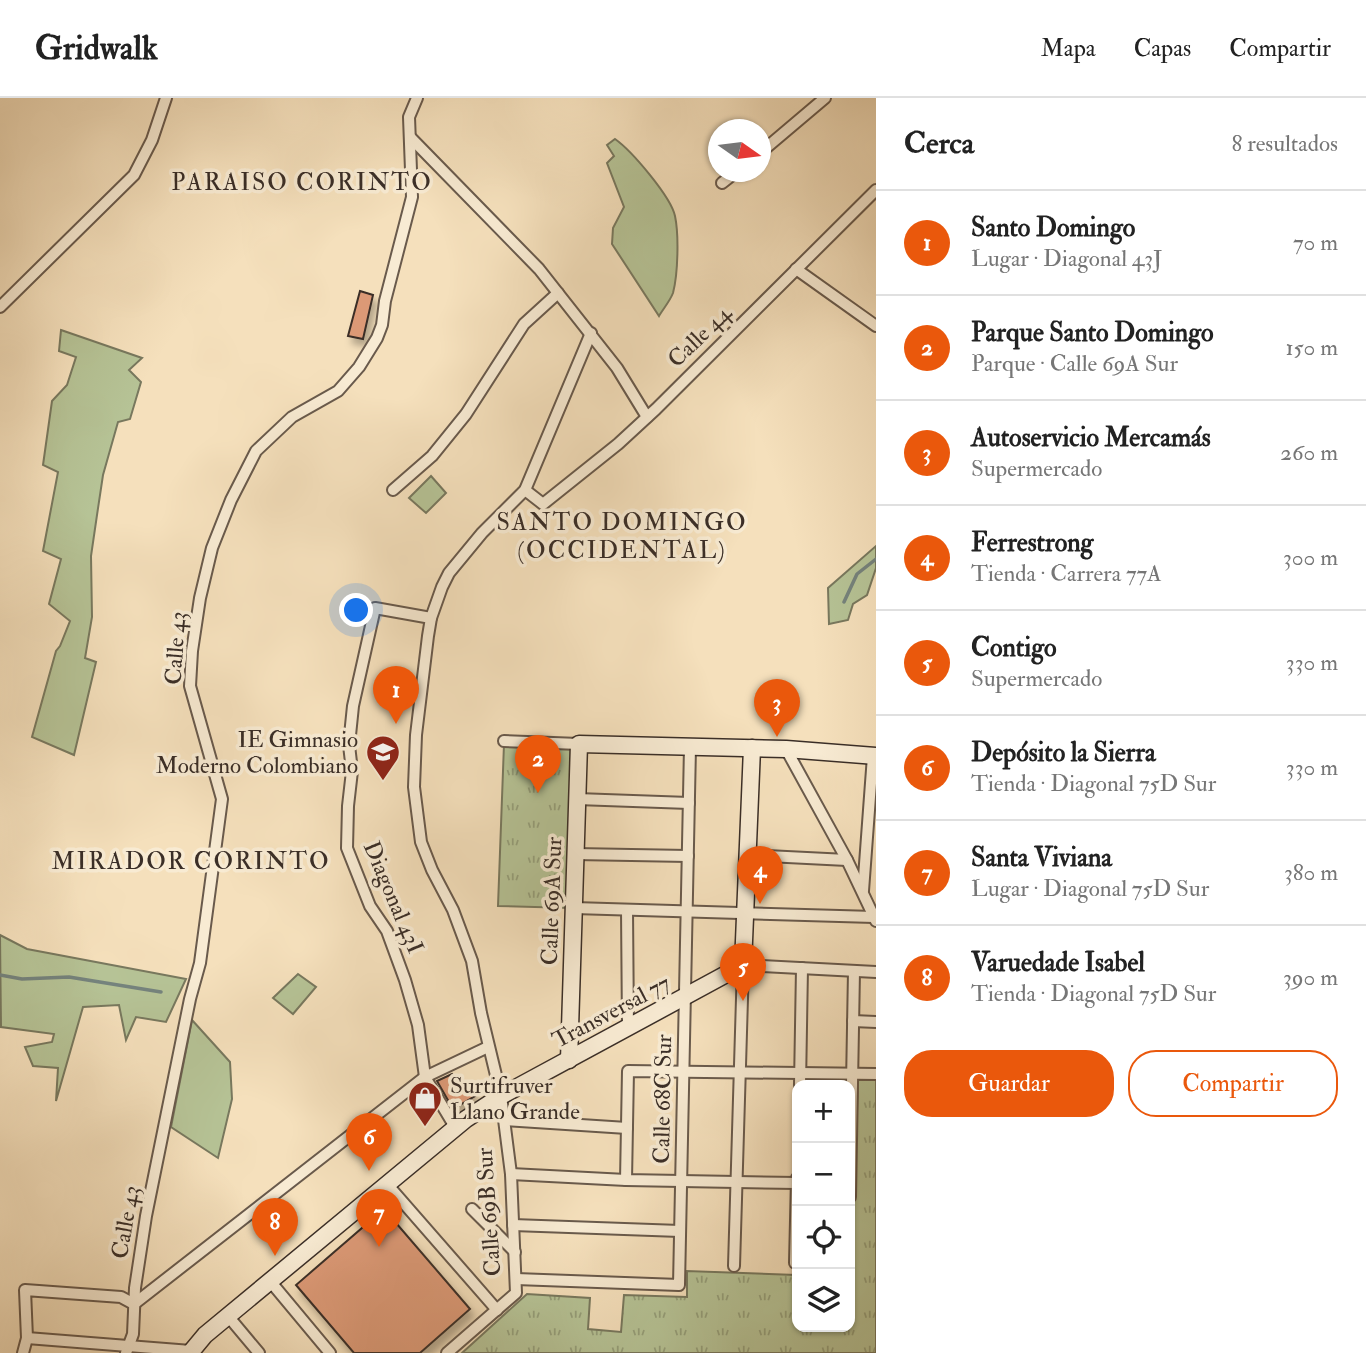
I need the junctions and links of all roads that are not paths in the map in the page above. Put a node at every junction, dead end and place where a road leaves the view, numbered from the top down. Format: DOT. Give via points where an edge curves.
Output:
graph roads {
  1 [pos="166,98"];
  2 [pos="416,98"];
  3 [pos="825,98"];
  4 [pos="410,137"];
  5 [pos="771,144"];
  6 [pos="876,190"];
  7 [pos="796,269"];
  8 [pos="558,293"];
  9 [pos="0,307"];
  10 [pos="876,326"];
  11 [pos="591,334"];
  12 [pos="647,417"];
  13 [pos="393,490"];
  14 [pos="525,490"];
  15 [pos="431,618"];
  16 [pos="504,741"];
  17 [pos="579,744"];
  18 [pos="690,747"];
  19 [pos="751,748"];
  20 [pos="786,749"];
  21 [pos="874,756"];
  22 [pos="577,800"];
  23 [pos="689,803"];
  24 [pos="575,854"];
  25 [pos="747,855"];
  26 [pos="688,856"];
  27 [pos="847,860"];
  28 [pos="862,893"];
  29 [pos="574,908"];
  30 [pos="627,910"];
  31 [pos="687,911"];
  32 [pos="874,912"];
  33 [pos="745,913"];
  34 [pos="743,965"];
  35 [pos="802,968"];
  36 [pos="854,971"];
  37 [pos="876,972"];
  38 [pos="685,997"];
  39 [pos="853,1021"];
  40 [pos="876,1022"];
  41 [pos="628,1028"];
  42 [pos="488,1047"];
  43 [pos="569,1060"];
  44 [pos="683,1072"];
  45 [pos="740,1072"];
  46 [pos="800,1073"];
  47 [pos="852,1074"];
  48 [pos="876,1074"];
  49 [pos="425,1077"];
  50 [pos="800,1080"];
  51 [pos="501,1096"];
  52 [pos="505,1120"];
  53 [pos="455,1127"];
  54 [pos="627,1128"];
  55 [pos="851,1143"];
  56 [pos="511,1174"];
  57 [pos="626,1180"];
  58 [pos="681,1181"];
  59 [pos="736,1182"];
  60 [pos="792,1183"];
  61 [pos="387,1184"];
  62 [pos="472,1209"];
  63 [pos="513,1225"];
  64 [pos="680,1231"];
  65 [pos="514,1252"];
  66 [pos="734,1266"];
  67 [pos="516,1279"];
  68 [pos="270,1281"];
  69 [pos="135,1304"];
  70 [pos="497,1310"];
  71 [pos="228,1316"];
  72 [pos="27,1338"];
  73 [pos="128,1350"];
  74 [pos="191,1352"];
  75 [pos="23,1353"];
  76 [pos="259,1353"];
  77 [pos="330,1353"];
  78 [pos="447,1353"];
  1 -- 9 [label="street" via="134,175"];
  2 -- 4 [label="street, Calle 43" via="409,117"];
  3 -- 5 [label="street"];
  4 -- 8 [label="street"];
  4 -- 69 [label="street, Calle 43" via="412,197 377,338 338,391 292,417 256,451 212,548 203,586 191,650 190,686 222,799 200,963 146,1216"];
  6 -- 7 [label="street, Calle 44"];
  7 -- 10 [label="street"];
  7 -- 12 [label="street, Calle 44"];
  8 -- 11 [label="street"];
  8 -- 13 [label="street" via="524,324 466,414 432,456"];
  11 -- 12 [label="street"];
  11 -- 14 [label="street"];
  12 -- 14 [label="street, Calle 44" via="543,504"];
  14 -- 15 [label="street, Calle 69B Sur" via="449,573"];
  15 -- 42 [label="street, Calle 69B Sur" via="416,735 414,788 421,842 468,949"];
  15 -- 49 [label="street, Diagonal 43I" via="375,608 352,706 347,848 405,980 418,1025"];
  16 -- 17 [label="street"];
  17 -- 18 [label="street"];
  17 -- 22 [label="street, Calle 69A Sur"];
  18 -- 19 [label="street"];
  18 -- 23 [label="street, Calle 68C Sur"];
  19 -- 20 [label="street"];
  19 -- 25 [label="street"];
  20 -- 21 [label="street"];
  20 -- 27 [label="street"];
  21 -- 28 [label="street"];
  22 -- 23 [label="street"];
  22 -- 24 [label="street, Calle 69A Sur"];
  23 -- 26 [label="street, Calle 68C Sur"];
  24 -- 26 [label="street"];
  24 -- 29 [label="street, Calle 69A Sur"];
  25 -- 27 [label="street"];
  25 -- 33 [label="street"];
  26 -- 31 [label="street, Calle 68C Sur"];
  27 -- 28 [label="street"];
  28 -- 32 [label="street"];
  29 -- 30 [label="street"];
  29 -- 43 [label="street, Calle 69A Sur"];
  30 -- 31 [label="street"];
  30 -- 41 [label="street"];
  31 -- 33 [label="street"];
  31 -- 38 [label="street, Calle 68C Sur"];
  32 -- 33 [label="street"];
  33 -- 34 [label="street"];
  34 -- 35 [label="street"];
  34 -- 38 [label="street, Transversal 77"];
  34 -- 45 [label="street"];
  35 -- 36 [label="street"];
  35 -- 46 [label="street"];
  36 -- 37 [label="street"];
  36 -- 39 [label="street"];
  38 -- 41 [label="street, Transversal 77"];
  38 -- 44 [label="street, Calle 68C Sur"];
  39 -- 40 [label="street"];
  39 -- 47 [label="street"];
  41 -- 43 [label="street, Transversal 77"];
  42 -- 49 [label="street"];
  42 -- 51 [label="street, Calle 69B Sur"];
  43 -- 51 [label="street, Transversal 77"];
  44 -- 45 [label="street"];
  44 -- 54 [label="street" via="628,1071"];
  44 -- 58 [label="street, Calle 68C Sur"];
  45 -- 46 [label="street"];
  45 -- 59 [label="street"];
  46 -- 47 [label="street"];
  46 -- 50 [label="street"];
  47 -- 48 [label="street"];
  47 -- 55 [label="street"];
  49 -- 53 [label="street"];
  49 -- 69 [label="street"];
  51 -- 52 [label="street, Calle 69B Sur"];
  51 -- 53 [label="street, Transversal 77"];
  52 -- 54 [label="street"];
  52 -- 56 [label="street, Calle 69B Sur"];
  53 -- 61 [label="street, Transversal 77"];
  54 -- 57 [label="street"];
  56 -- 57 [label="street"];
  56 -- 63 [label="street, Calle 69B Sur"];
  57 -- 58 [label="street"];
  58 -- 59 [label="street"];
  58 -- 64 [label="street, Calle 68C Sur"];
  59 -- 60 [label="street"];
  59 -- 66 [label="street"];
  61 -- 68 [label="street, Transversal 77"];
  61 -- 70 [label="street"];
  62 -- 65 [label="street"];
  63 -- 64 [label="street"];
  63 -- 65 [label="street, Calle 69B Sur"];
  64 -- 67 [label="street, Calle 68C Sur" via="679,1285"];
  65 -- 67 [label="street, Calle 69B Sur"];
  67 -- 70 [label="street, Calle 69B Sur" via="516,1293"];
  68 -- 71 [label="street, Transversal 77"];
  68 -- 77 [label="street"];
  69 -- 72 [label="street" via="121,1297 25,1290"];
  69 -- 73 [label="street, Calle 43"];
  70 -- 78 [label="street"];
  71 -- 74 [label="street, Transversal 77"];
  71 -- 76 [label="street"];
  72 -- 73 [label="street"];
  72 -- 75 [label="street"];
  73 -- 74 [label="street"];
}
